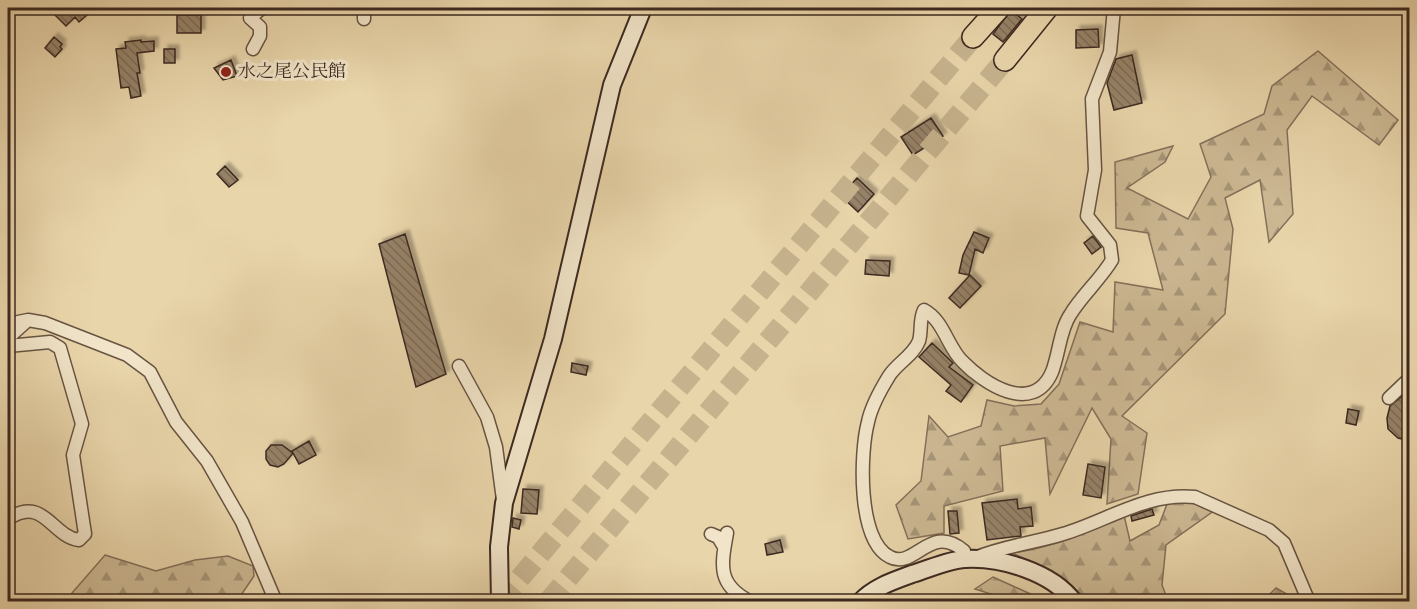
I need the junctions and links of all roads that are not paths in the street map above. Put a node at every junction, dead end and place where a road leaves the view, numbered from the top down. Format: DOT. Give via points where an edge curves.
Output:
graph roads {
  1 [pos="262,8"];
  2 [pos="643,8"];
  3 [pos="999,8"];
  4 [pos="1047,8"];
  5 [pos="1114,8"];
  6 [pos="973,37"];
  7 [pos="253,50"];
  8 [pos="1005,60"];
  9 [pos="28,320"];
  10 [pos="8,324"];
  11 [pos="8,338"];
  12 [pos="8,346"];
  13 [pos="459,366"];
  14 [pos="1410,378"];
  15 [pos="1389,398"];
  16 [pos="504,503"];
  17 [pos="8,519"];
  18 [pos="727,533"];
  19 [pos="711,534"];
  20 [pos="724,547"];
  21 [pos="968,559"];
  22 [pos="865,599"];
  23 [pos="276,602"];
  24 [pos="500,602"];
  25 [pos="751,602"];
  26 [pos="1074,602"];
  27 [pos="1309,602"];
  1 -- 7 [label="street" via="250,18 260,27"];
  2 -- 16 [label="street" via="612,85 553,339"];
  3 -- 6 [label="highway"];
  4 -- 8 [label="highway"];
  5 -- 21 [label="street" via="1110,52 1092,99 1095,170 1087,216 1110,245 1112,260 1068,316 1048,380 1031,394 1000,391 960,360 934,315 924,310 918,343 890,374 868,421 862,480 870,524 884,553 901,560 930,543 945,541 955,543"];
  9 -- 10 [label="street"];
  9 -- 11 [label="street"];
  9 -- 23 [label="street" via="62,328 127,355 150,372 176,422 207,461 242,522"];
  12 -- 17 [label="street" via="50,342 60,348 82,424 73,455 85,534 80,540 72,538 33,512"];
  13 -- 16 [label="street" via="487,417 496,447"];
  14 -- 15 [label="street"];
  16 -- 24 [label="street" via="499,547"];
  18 -- 20 [label="street"];
  19 -- 20 [label="street"];
  20 -- 25 [label="street" via="724,581 738,596"];
  21 -- 22 [label="street" via="905,577"];
  21 -- 26 [label="street" via="990,560 1029,571 1060,587"];
  21 -- 27 [label="street" via="1079,529 1121,510 1181,496 1195,497 1269,530 1284,543"];
}
